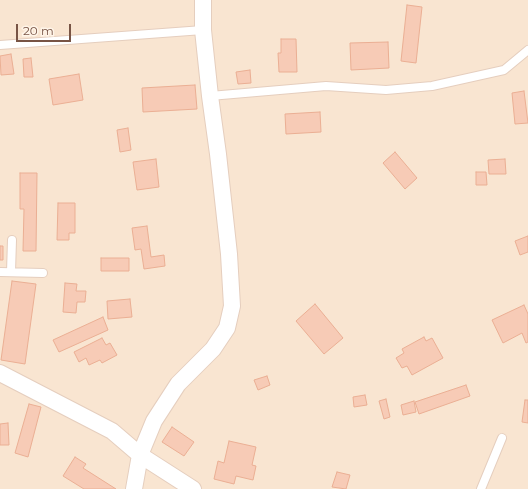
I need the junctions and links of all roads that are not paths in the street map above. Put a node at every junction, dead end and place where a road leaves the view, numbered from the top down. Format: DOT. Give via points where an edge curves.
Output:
graph roads {
  1 [pos="203,0"];
  2 [pos="204,30"];
  3 [pos="0,45"];
  4 [pos="528,50"];
  5 [pos="210,96"];
  6 [pos="12,240"];
  7 [pos="0,272"];
  8 [pos="11,272"];
  9 [pos="43,272"];
  10 [pos="0,373"];
  11 [pos="502,438"];
  12 [pos="140,455"];
  13 [pos="134,489"];
  14 [pos="194,489"];
  15 [pos="481,489"];
  1 -- 2 [label="street"];
  2 -- 3 [label="lane"];
  2 -- 5 [label="street"];
  4 -- 5 [label="lane" via="504,70 432,86 386,90 326,86"];
  5 -- 12 [label="street" via="229,254 232,306 227,328 213,349 178,384 154,421"];
  6 -- 8 [label="lane"];
  7 -- 8 [label="lane"];
  8 -- 9 [label="lane"];
  10 -- 12 [label="street" via="112,431"];
  11 -- 15 [label="lane"];
  12 -- 13 [label="street"];
  12 -- 14 [label="street"];
}
